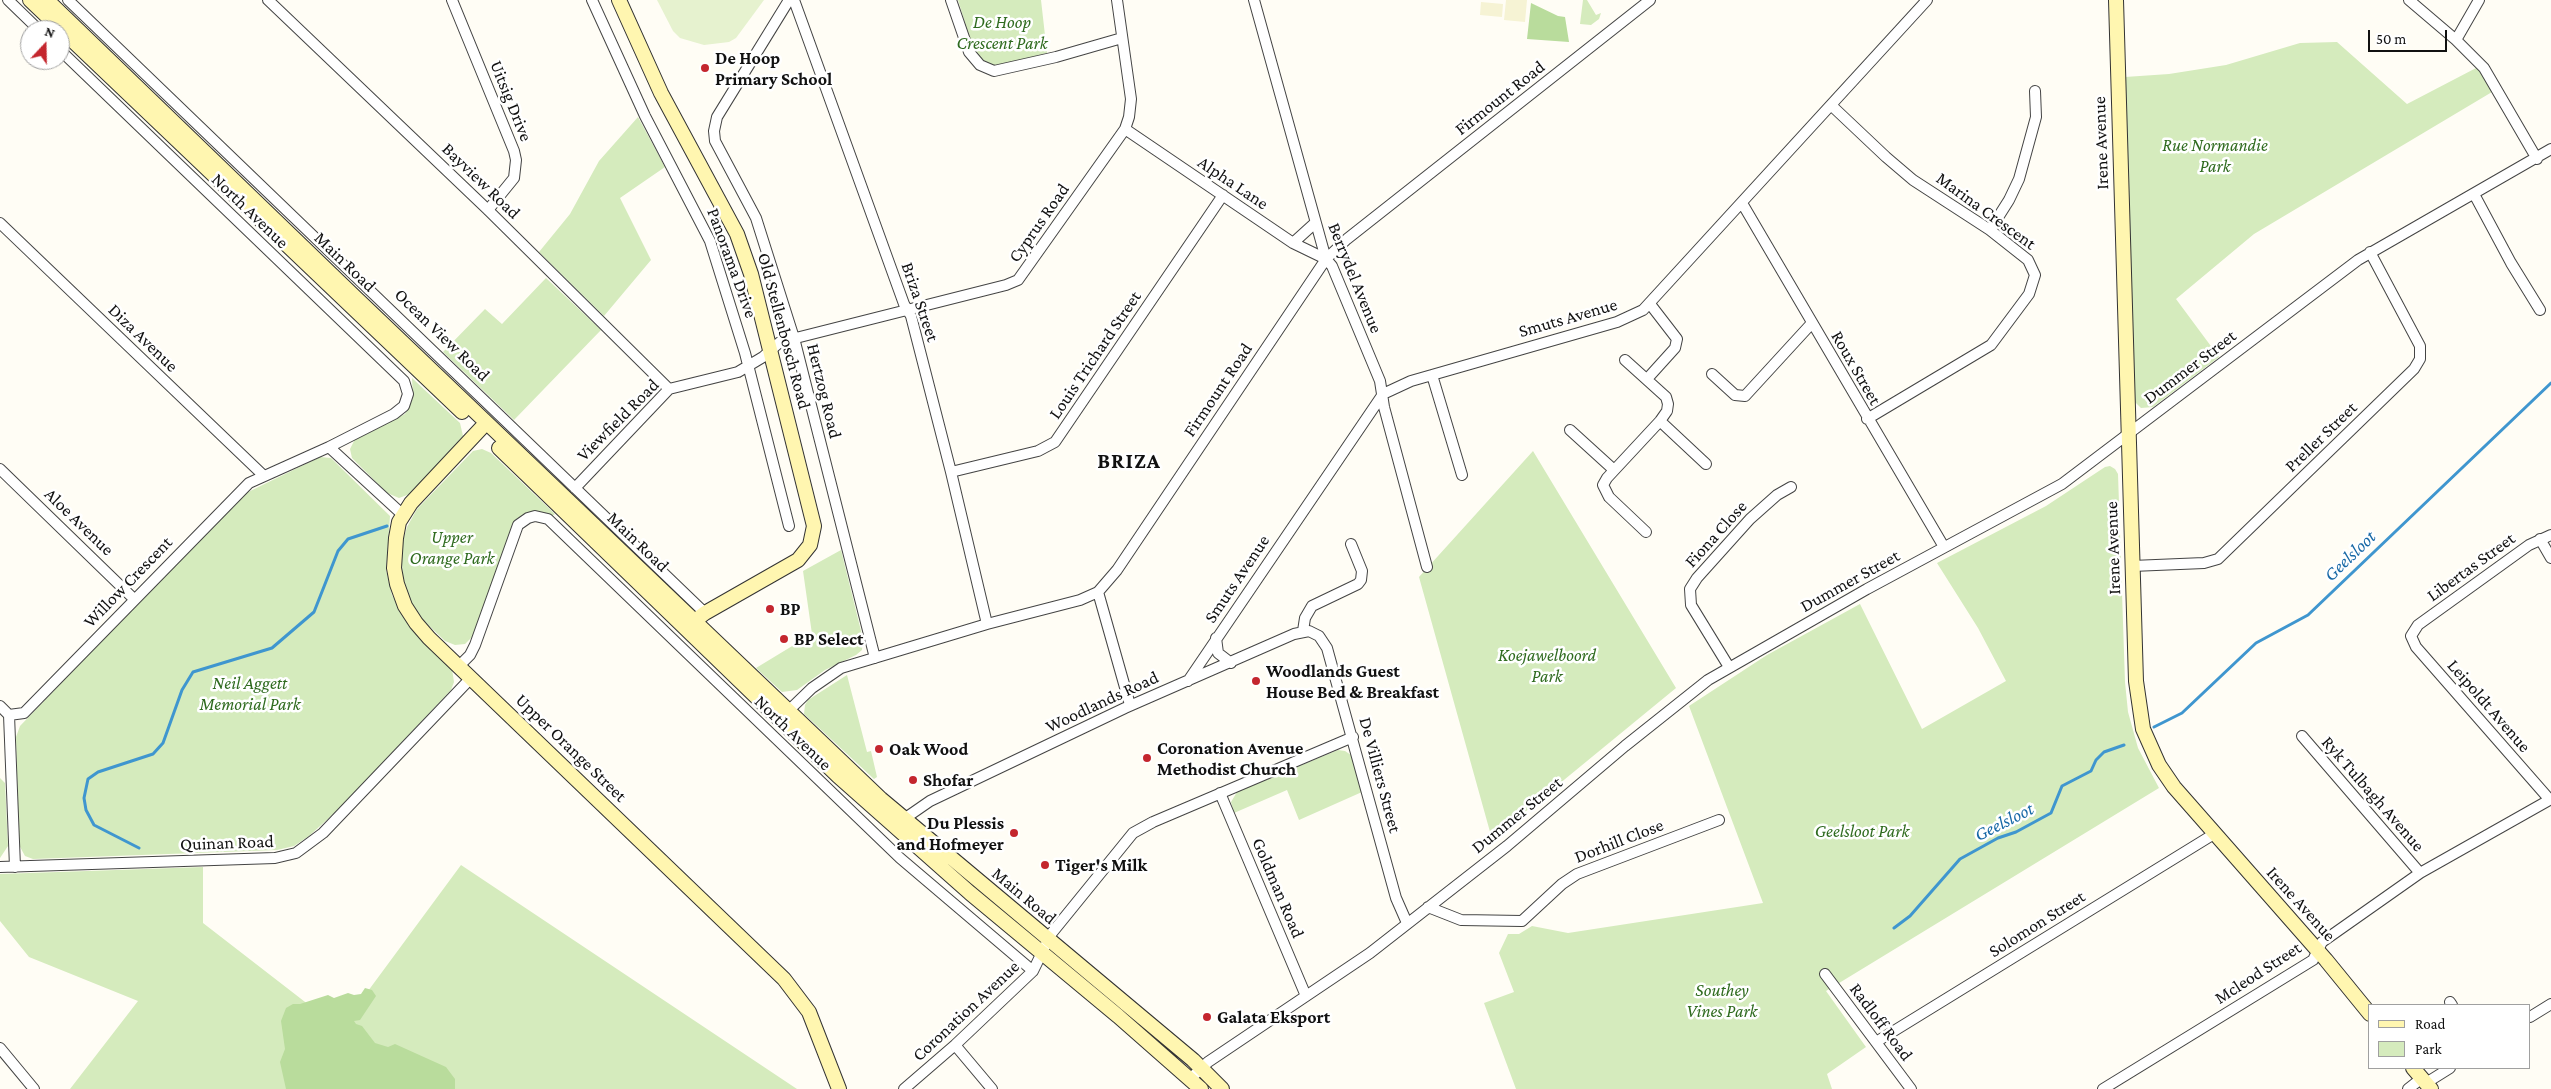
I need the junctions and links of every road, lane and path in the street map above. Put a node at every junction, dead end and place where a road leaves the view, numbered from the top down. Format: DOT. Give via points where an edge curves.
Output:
graph roads {
  1 [pos="8,0"];
  2 [pos="30,0"];
  3 [pos="47,0"];
  4 [pos="68,0"];
  5 [pos="268,0"];
  6 [pos="452,0"];
  7 [pos="592,0"];
  8 [pos="618,0"];
  9 [pos="789,0"];
  10 [pos="794,0"];
  11 [pos="951,0"];
  12 [pos="1117,0"];
  13 [pos="1254,0"];
  14 [pos="1650,0"];
  15 [pos="1927,0"];
  16 [pos="2116,0"];
  17 [pos="2409,0"];
  18 [pos="2479,0"];
  19 [pos="29,20"];
  20 [pos="1122,38"];
  21 [pos="2456,40"];
  22 [pos="70,60"];
  23 [pos="2035,91"];
  24 [pos="1832,106"];
  25 [pos="1125,128"];
  26 [pos="2551,149"];
  27 [pos="2537,159"];
  28 [pos="2474,194"];
  29 [pos="1222,195"];
  30 [pos="1742,203"];
  31 [pos="488,210"];
  32 [pos="0,223"];
  33 [pos="1315,223"];
  34 [pos="1990,230"];
  35 [pos="1293,243"];
  36 [pos="2370,252"];
  37 [pos="1326,259"];
  38 [pos="1650,304"];
  39 [pos="907,310"];
  40 [pos="2540,310"];
  41 [pos="1812,323"];
  42 [pos="794,338"];
  43 [pos="771,350"];
  44 [pos="1625,360"];
  45 [pos="748,365"];
  46 [pos="1432,374"];
  47 [pos="1712,374"];
  48 [pos="1647,379"];
  49 [pos="669,389"];
  50 [pos="1383,394"];
  51 [pos="407,400"];
  52 [pos="1867,419"];
  53 [pos="1660,421"];
  54 [pos="483,427"];
  55 [pos="1570,430"];
  56 [pos="2128,434"];
  57 [pos="330,447"];
  58 [pos="1706,464"];
  59 [pos="0,469"];
  60 [pos="1614,470"];
  61 [pos="951,472"];
  62 [pos="1462,475"];
  63 [pos="264,476"];
  64 [pos="1792,486"];
  65 [pos="575,488"];
  66 [pos="403,515"];
  67 [pos="789,526"];
  68 [pos="1646,532"];
  69 [pos="2551,535"];
  70 [pos="2540,539"];
  71 [pos="1352,544"];
  72 [pos="1944,547"];
  73 [pos="2551,558"];
  74 [pos="2132,566"];
  75 [pos="1426,568"];
  76 [pos="1098,592"];
  77 [pos="134,599"];
  78 [pos="694,621"];
  79 [pos="987,624"];
  80 [pos="2413,630"];
  81 [pos="1303,631"];
  82 [pos="1216,638"];
  83 [pos="875,658"];
  84 [pos="1231,662"];
  85 [pos="459,666"];
  86 [pos="1729,667"];
  87 [pos="471,678"];
  88 [pos="1188,681"];
  89 [pos="0,706"];
  90 [pos="1130,706"];
  91 [pos="8,715"];
  92 [pos="783,716"];
  93 [pos="2302,736"];
  94 [pos="1353,737"];
  95 [pos="1220,793"];
  96 [pos="2551,800"];
  97 [pos="904,819"];
  98 [pos="1719,820"];
  99 [pos="2214,834"];
  100 [pos="0,867"];
  101 [pos="15,867"];
  102 [pos="2420,873"];
  103 [pos="1428,907"];
  104 [pos="1407,924"];
  105 [pos="1044,946"];
  106 [pos="2318,951"];
  107 [pos="1033,971"];
  108 [pos="1825,974"];
  109 [pos="1306,996"];
  110 [pos="2551,1004"];
  111 [pos="2368,1012"];
  112 [pos="2531,1016"];
  113 [pos="1876,1042"];
  114 [pos="955,1046"];
  115 [pos="0,1048"];
  116 [pos="1201,1068"];
  117 [pos="2448,1069"];
  118 [pos="1190,1079"];
  119 [pos="2423,1080"];
  120 [pos="34,1089"];
  121 [pos="839,1089"];
  122 [pos="904,1089"];
  123 [pos="992,1089"];
  124 [pos="1201,1089"];
  125 [pos="1222,1089"];
  126 [pos="1911,1089"];
  127 [pos="2104,1089"];
  128 [pos="2408,1089"];
  1 -- 19 [label="street"];
  2 -- 54 [label="main road, Main Road"];
  3 -- 54 [label="main road, Main Road"];
  4 -- 65 [label="street, Ocean View Road"];
  5 -- 31 [label="street, Bayview Road"];
  6 -- 31 [label="street, Uitsig Drive" via="516,160 516,172 510,185"];
  7 -- 45 [label="street, Panorama Drive" via="645,116 705,229"];
  8 -- 43 [label="main road, Old Stellenbosch Road" via="661,93 737,234"];
  9 -- 42 [label="street, Hertzog Road" via="714,125 716,141 756,218"];
  10 -- 39 [label="street, Briza Street"];
  11 -- 20 [label="street" via="969,52 980,65 994,70"];
  12 -- 20 [label="street, Cyprus Road"];
  13 -- 33 [label="street, Berrydel Avenue"];
  14 -- 37 [label="street, Firmount Road" via="1347,239"];
  15 -- 24 [label="street, Smuts Avenue"];
  16 -- 56 [label="main road, Irene Avenue"];
  17 -- 21 [label="street"];
  18 -- 21 [label="street"];
  20 -- 25 [label="street, Cyprus Road" via="1131,99 1130,117"];
  21 -- 27 [label="street" via="2484,68"];
  22 -- 51 [label="street, North Avenue" via="404,381 408,389"];
  23 -- 34 [label="street" via="2036,116 2022,170 2009,200"];
  24 -- 30 [label="street, Smuts Avenue"];
  24 -- 34 [label="street, Marina Crescent" via="1913,180"];
  25 -- 29 [label="street, Alpha Lane"];
  25 -- 39 [label="street, Cyprus Road" via="1018,280"];
  26 -- 27 [label="street, Dummer Street"];
  27 -- 28 [label="street, Dummer Street"];
  28 -- 36 [label="street, Dummer Street"];
  28 -- 40 [label="street"];
  29 -- 35 [label="street, Alpha Lane"];
  29 -- 61 [label="street, Louis Trichard Street" via="1055,442 1038,451"];
  30 -- 38 [label="street, Smuts Avenue"];
  30 -- 41 [label="street, Roux Street"];
  31 -- 49 [label="street, Bayview Road"];
  32 -- 63 [label="street, Diza Avenue"];
  33 -- 35 [label="street"];
  33 -- 37 [label="street, Berrydel Avenue"];
  34 -- 52 [label="street, Marina Crescent" via="2032,266 2033,284 2020,307 1998,338 1985,350"];
  35 -- 37 [label="street, Alpha Lane"];
  36 -- 56 [label="street, Dummer Street"];
  36 -- 74 [label="street, Preller Street" via="2420,346 2420,359 2414,369 2218,559 2204,563"];
  37 -- 50 [label="street, Berrydel Avenue"];
  37 -- 76 [label="street, Firmount Road" via="1117,570"];
  38 -- 46 [label="street, Smuts Avenue" via="1617,322"];
  38 -- 48 [label="street" via="1677,338 1675,348"];
  39 -- 42 [label="street, Cyprus Road"];
  39 -- 61 [label="street, Briza Street"];
  41 -- 47 [label="street" via="1745,396 1735,395"];
  41 -- 52 [label="street, Roux Street"];
  42 -- 43 [label="street, Cyprus Road" via="779,342"];
  42 -- 83 [label="street, Hertzog Road"];
  43 -- 45 [label="street, Viewfield Road"];
  43 -- 78 [label="main road, Old Stellenbosch Road" via="813,517 813,535 810,545 798,560"];
  44 -- 48 [label="street"];
  45 -- 49 [label="street, Viewfield Road" via="738,372"];
  45 -- 67 [label="street, Panorama Drive"];
  46 -- 50 [label="street, Smuts Avenue"];
  46 -- 62 [label="street"];
  48 -- 53 [label="street" via="1668,401 1668,408"];
  49 -- 65 [label="street, Viewfield Road"];
  50 -- 75 [label="street, Berrydel Avenue"];
  50 -- 82 [label="street, Smuts Avenue"];
  51 -- 57 [label="street, Willow Crescent" via="394,414"];
  52 -- 72 [label="street, Roux Street"];
  53 -- 58 [label="street"];
  53 -- 60 [label="street"];
  54 -- 66 [label="main road, Upper Orange Street"];
  54 -- 78 [label="main road, Main Road"];
  55 -- 60 [label="street"];
  56 -- 72 [label="street, Dummer Street" via="2062,484"];
  56 -- 74 [label="main road, Irene Avenue"];
  57 -- 63 [label="street, Willow Crescent"];
  57 -- 66 [label="street"];
  59 -- 77 [label="street, Aloe Avenue"];
  60 -- 68 [label="street" via="1605,482 1605,491"];
  61 -- 79 [label="street, Briza Street"];
  63 -- 77 [label="street, Willow Crescent" via="238,492"];
  64 -- 86 [label="street, Fiona Close" via="1750,519 1690,589 1692,605"];
  65 -- 78 [label="street, Ocean View Road"];
  66 -- 85 [label="main road, Upper Orange Street" via="394,554 395,578 401,599 416,623"];
  69 -- 70 [label="street, Libertas Street"];
  70 -- 73 [label="street"];
  70 -- 80 [label="street, Libertas Street"];
  71 -- 81 [label="street" via="1362,571 1361,580 1312,606 1305,618"];
  72 -- 86 [label="street, Dummer Street"];
  74 -- 99 [label="main road, Irene Avenue" via="2136,681 2143,729 2159,765"];
  76 -- 79 [label="street, Firmount Road" via="1080,600"];
  76 -- 90 [label="street"];
  77 -- 91 [label="street, Willow Crescent" via="24,713"];
  78 -- 92 [label="main road, Main Road"];
  79 -- 83 [label="street, Firmount Road"];
  80 -- 96 [label="street, Leipoldt Avenue" via="2411,636 2416,647"];
  81 -- 84 [label="street, Woodlands Road"];
  81 -- 94 [label="street, De Villiers Street" via="1319,636 1327,648"];
  82 -- 84 [label="street, Smuts Avenue" via="1218,653"];
  82 -- 88 [label="street, Smuts Avenue"];
  83 -- 92 [label="street, Firmount Road" via="841,668 812,688"];
  84 -- 88 [label="street, Woodlands Road"];
  85 -- 87 [label="main road, Upper Orange Street"];
  85 -- 107 [label="street, North Avenue" via="476,645 518,526 535,516 548,520 900,858"];
  86 -- 103 [label="street, Dummer Street" via="1680,701"];
  87 -- 101 [label="street, Quinan Road" via="324,833 296,853 275,858"];
  87 -- 121 [label="main road, Upper Orange Street" via="784,979 810,1012"];
  88 -- 90 [label="street, Woodlands Road"];
  89 -- 91 [label="street"];
  90 -- 97 [label="street, Woodlands Road" via="930,801"];
  91 -- 101 [label="street"];
  92 -- 97 [label="main road, Main Road"];
  92 -- 105 [label="main road, Main Road" via="898,831"];
  93 -- 102 [label="street, Ryk Tulbagh Avenue"];
  94 -- 95 [label="street, Coronation Avenue"];
  94 -- 104 [label="street, De Villiers Street" via="1396,898"];
  95 -- 105 [label="street, Coronation Avenue" via="1134,833"];
  95 -- 109 [label="street, Goldman Road"];
  96 -- 102 [label="street, Mcleod Street"];
  97 -- 105 [label="main road, Main Road"];
  98 -- 103 [label="street, Dorhill Close" via="1577,874 1522,921 1461,920"];
  99 -- 106 [label="main road, Irene Avenue"];
  99 -- 113 [label="street, Solomon Street"];
  100 -- 101 [label="street, Quinan Road"];
  102 -- 106 [label="street, Mcleod Street" via="2322,942"];
  103 -- 104 [label="street, Dummer Street"];
  104 -- 109 [label="street, Dummer Street"];
  105 -- 107 [label="street, Coronation Avenue"];
  105 -- 116 [label="main road, Main Road"];
  105 -- 118 [label="main road, Main Road"];
  106 -- 111 [label="main road, Irene Avenue"];
  106 -- 127 [label="street, Mcleod Street" via="2314,960"];
  107 -- 114 [label="street, Coronation Avenue"];
  108 -- 113 [label="street, Radloff Road"];
  109 -- 116 [label="street, Dummer Street"];
  110 -- 112 [label="street"];
  113 -- 126 [label="street, Radloff Road"];
  114 -- 122 [label="street, Coronation Avenue"];
  114 -- 123 [label="street"];
  115 -- 120 [label="street"];
  116 -- 118 [label="street, Dummer Street"];
  116 -- 125 [label="main road, Main Road"];
  117 -- 119 [label="street"];
  118 -- 124 [label="main road, Main Road"];
  119 -- 128 [label="street"];
}
